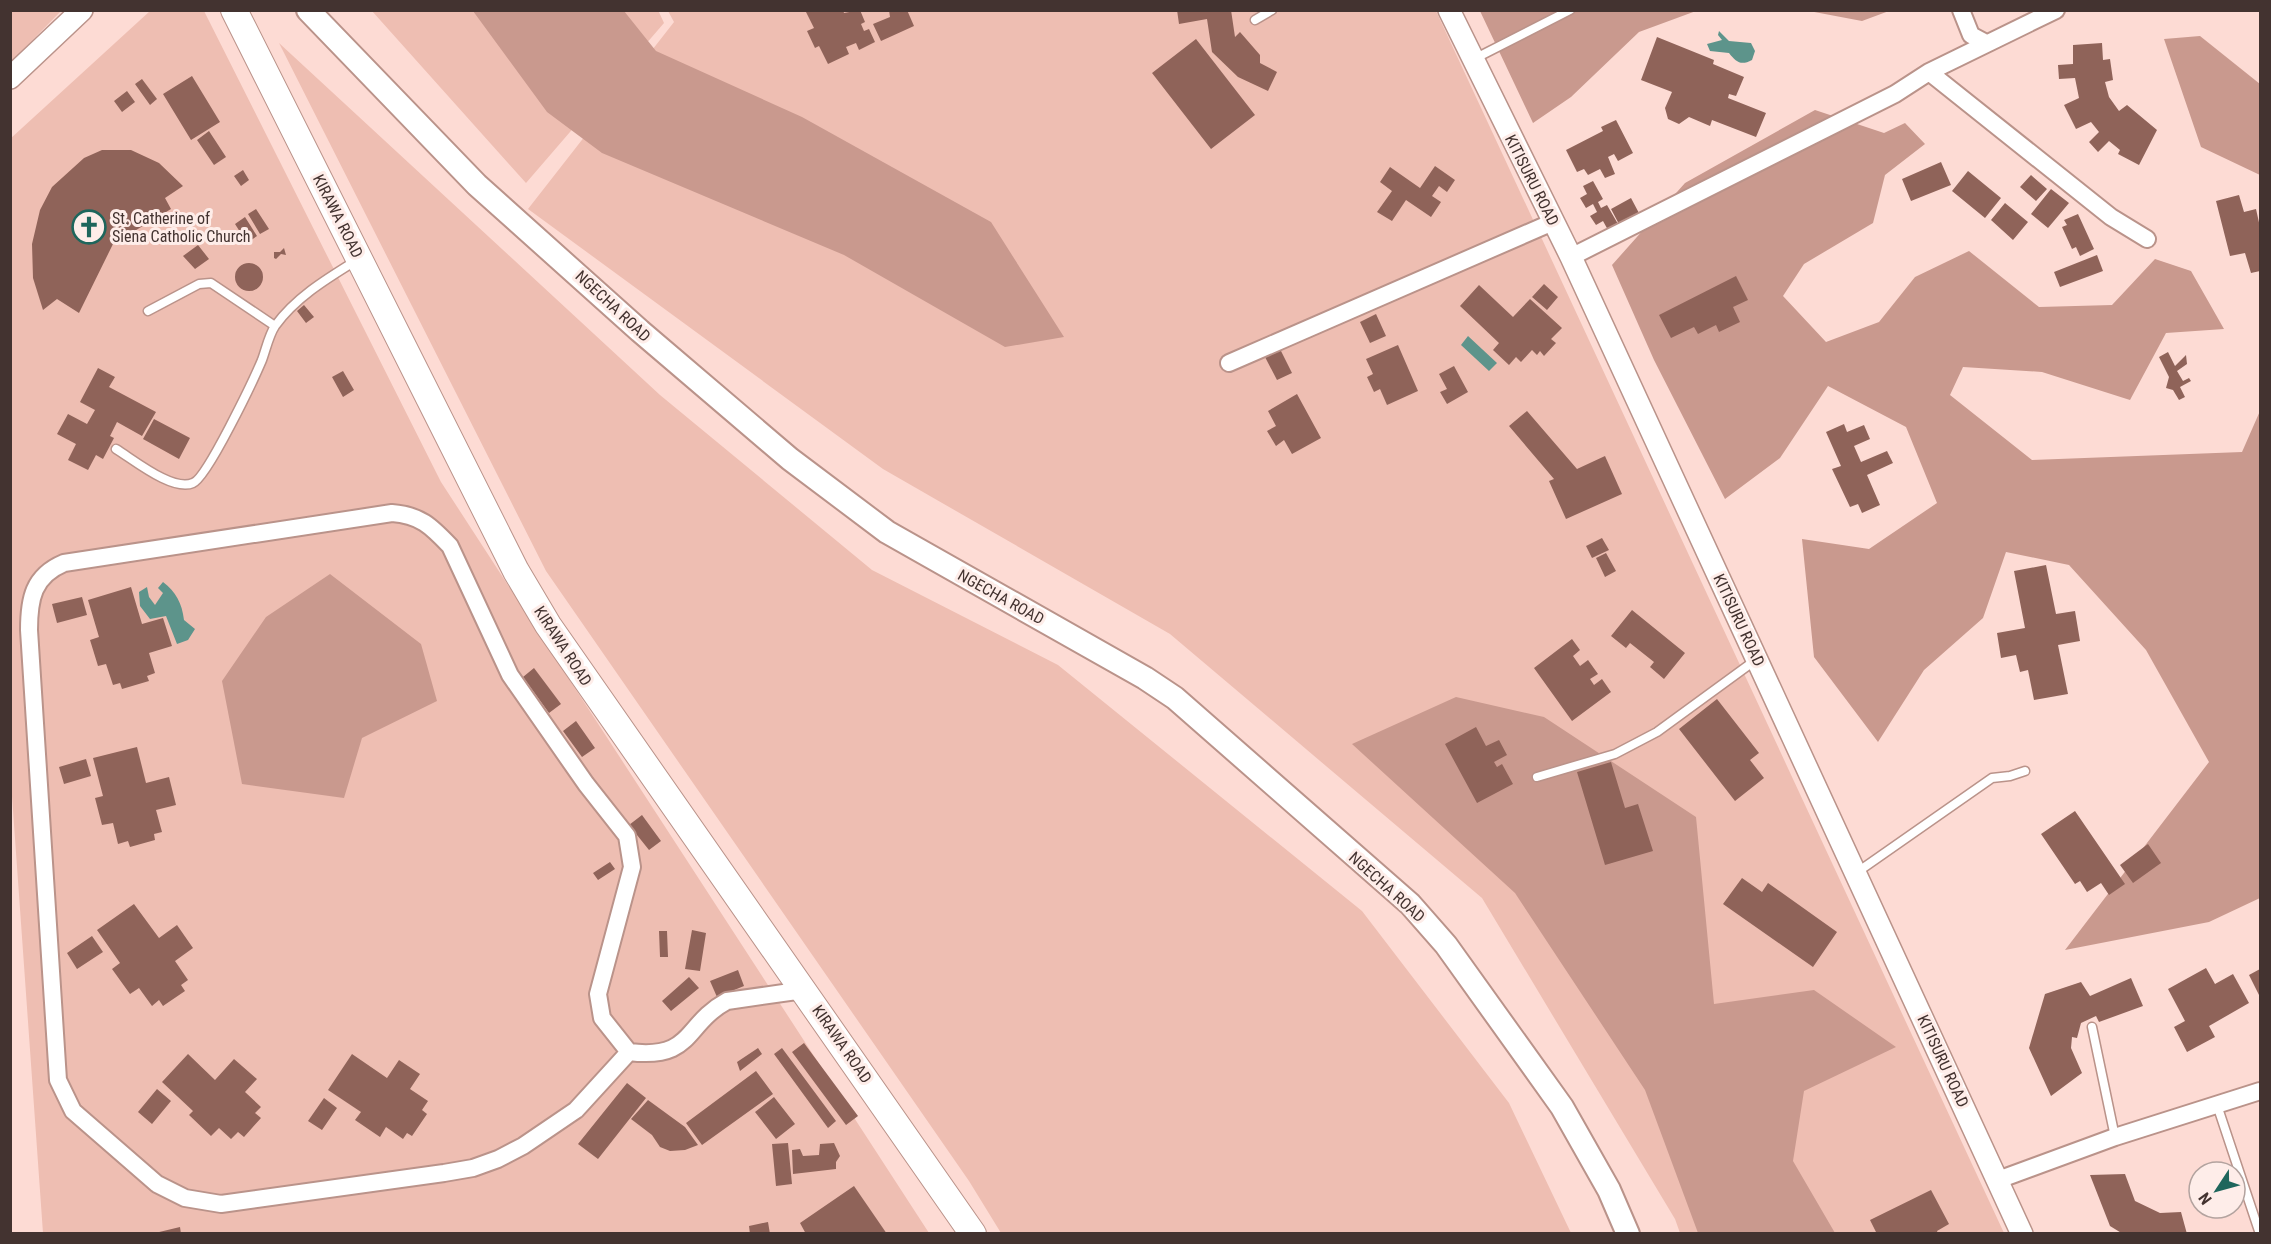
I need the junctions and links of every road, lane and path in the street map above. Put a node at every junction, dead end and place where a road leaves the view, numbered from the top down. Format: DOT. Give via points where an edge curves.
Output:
graph roads {
  1 [pos="234,10"];
  2 [pos="308,10"];
  3 [pos="1272,10"];
  4 [pos="1449,10"];
  5 [pos="1570,10"];
  6 [pos="1961,10"];
  7 [pos="2056,10"];
  8 [pos="75,14"];
  9 [pos="1255,20"];
  10 [pos="1986,43"];
  11 [pos="1472,60"];
  12 [pos="1929,72"];
  13 [pos="10,78"];
  14 [pos="1553,222"];
  15 [pos="2147,238"];
  16 [pos="1571,257"];
  17 [pos="360,258"];
  18 [pos="148,311"];
  19 [pos="275,326"];
  20 [pos="1229,363"];
  21 [pos="116,449"];
  22 [pos="1757,659"];
  23 [pos="2025,771"];
  24 [pos="1537,777"];
  25 [pos="1856,873"];
  26 [pos="804,990"];
  27 [pos="2092,1027"];
  28 [pos="628,1052"];
  29 [pos="2260,1091"];
  30 [pos="2217,1105"];
  31 [pos="2115,1137"];
  32 [pos="1998,1180"];
  33 [pos="973,1233"];
  34 [pos="1628,1233"];
  35 [pos="2022,1233"];
  36 [pos="2260,1233"];
  1 -- 17 [label="main road, KIRAWA ROAD"];
  2 -- 34 [label="main road, NGECHA ROAD" via="477,185 663,352 790,459 887,532 1175,698 1410,904 1446,945 1556,1097 1604,1181"];
  3 -- 9 [label="lane"];
  4 -- 11 [label="street, KITISURU ROAD"];
  5 -- 11 [label="lane"];
  6 -- 10 [label="street" via="1971,35"];
  7 -- 10 [label="street"];
  8 -- 13 [label="street"];
  10 -- 12 [label="street"];
  11 -- 14 [label="street, KITISURU ROAD"];
  12 -- 15 [label="street" via="2111,217"];
  12 -- 16 [label="street" via="1895,94"];
  14 -- 16 [label="street, KITISURU ROAD"];
  14 -- 20 [label="street"];
  16 -- 22 [label="street, KITISURU ROAD"];
  17 -- 19 [label="lane" via="313,288"];
  17 -- 26 [label="main road, KIRAWA ROAD" via="516,570 548,625"];
  18 -- 19 [label="lane" via="199,284 211,283"];
  19 -- 21 [label="lane" via="205,472 194,483 178,485 166,480"];
  22 -- 24 [label="lane" via="1647,737 1615,754"];
  22 -- 25 [label="street, KITISURU ROAD"];
  23 -- 25 [label="lane" via="1992,778"];
  25 -- 32 [label="street, KITISURU ROAD"];
  26 -- 28 [label="street" via="727,1001 717,1006 685,1042 659,1054"];
  26 -- 33 [label="main road, KIRAWA ROAD"];
  27 -- 31 [label="lane"];
  28 -- 28 [label="street" via="576,1110 523,1146 473,1168 228,1203 185,1198 157,1184 73,1111 58,1080 29,630 36,583 64,563 392,513 412,515 434,529 450,546 510,675 627,836 633,867 598,994 602,1018"];
  29 -- 30 [label="street"];
  30 -- 31 [label="street"];
  30 -- 36 [label="lane"];
  31 -- 32 [label="street"];
  32 -- 35 [label="street, KITISURU ROAD"];
}
